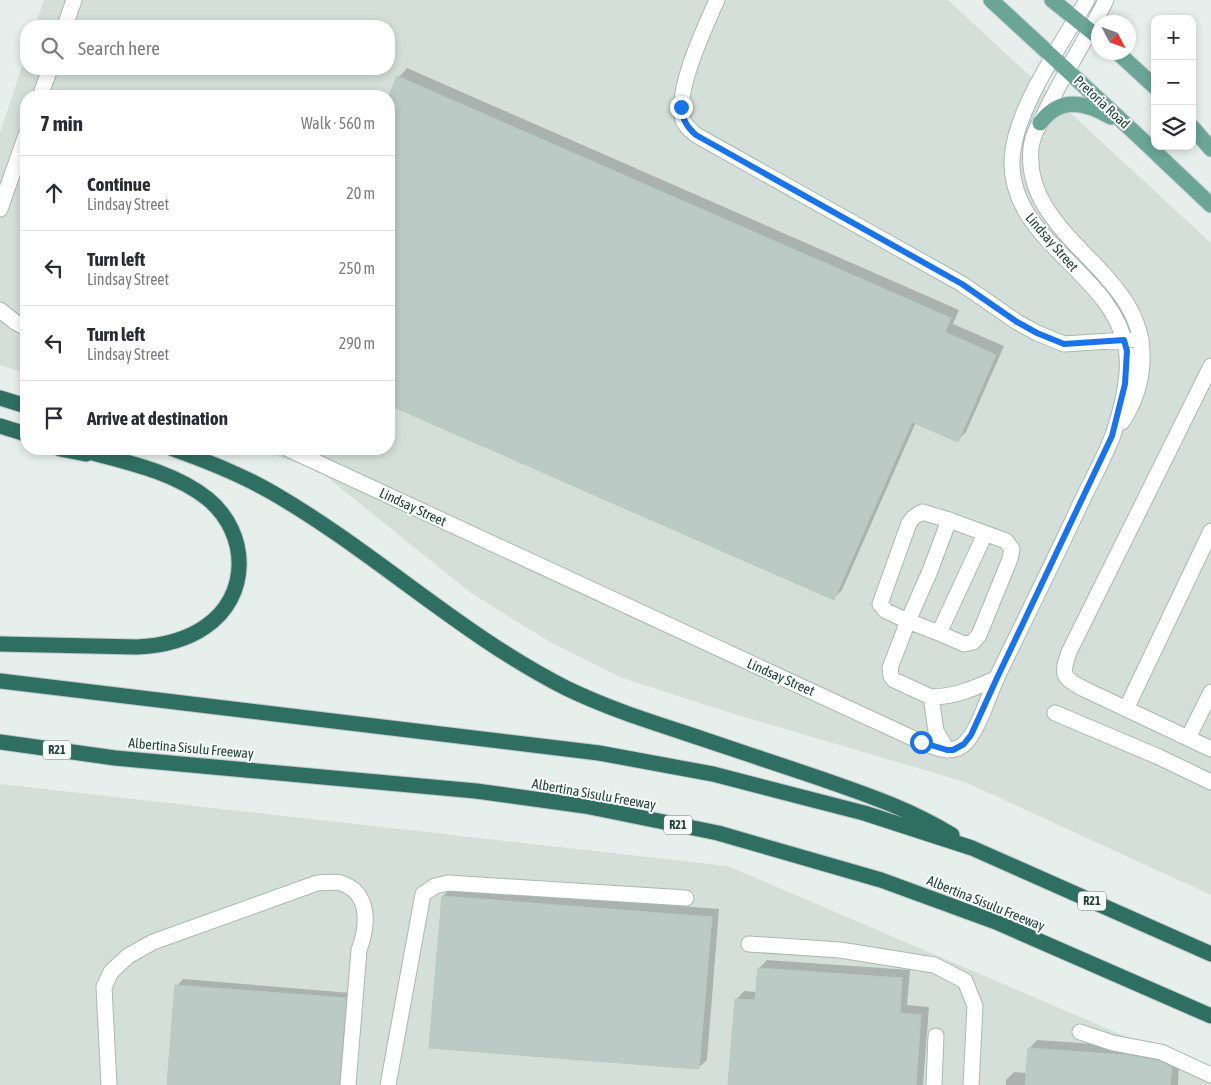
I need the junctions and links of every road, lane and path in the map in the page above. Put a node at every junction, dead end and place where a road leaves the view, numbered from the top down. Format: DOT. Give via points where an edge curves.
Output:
graph roads {
  1 [pos="74,0"];
  2 [pos="717,0"];
  3 [pos="991,0"];
  4 [pos="1052,0"];
  5 [pos="1087,0"];
  6 [pos="1106,0"];
  7 [pos="1101,15"];
  8 [pos="67,20"];
  9 [pos="1076,20"];
  10 [pos="1091,31"];
  11 [pos="1091,39"];
  12 [pos="1052,58"];
  13 [pos="1126,60"];
  14 [pos="1066,70"];
  15 [pos="48,75"];
  16 [pos="1151,83"];
  17 [pos="42,90"];
  18 [pos="1040,123"];
  19 [pos="1196,132"];
  20 [pos="1135,133"];
  21 [pos="1211,149"];
  22 [pos="20,152"];
  23 [pos="1211,205"];
  24 [pos="0,209"];
  25 [pos="0,310"];
  26 [pos="20,325"];
  27 [pos="1141,339"];
  28 [pos="1124,340"];
  29 [pos="1211,366"];
  30 [pos="0,398"];
  31 [pos="20,404"];
  32 [pos="0,426"];
  33 [pos="20,432"];
  34 [pos="0,434"];
  35 [pos="1112,436"];
  36 [pos="20,439"];
  37 [pos="90,455"];
  38 [pos="99,455"];
  39 [pos="188,455"];
  40 [pos="301,455"];
  41 [pos="120,461"];
  42 [pos="949,520"];
  43 [pos="1211,531"];
  44 [pos="985,534"];
  45 [pos="908,621"];
  46 [pos="940,633"];
  47 [pos="0,644"];
  48 [pos="997,678"];
  49 [pos="0,681"];
  50 [pos="1211,692"];
  51 [pos="931,697"];
  52 [pos="1126,709"];
  53 [pos="1055,713"];
  54 [pos="1188,738"];
  55 [pos="0,742"];
  56 [pos="1211,749"];
  57 [pos="947,750"];
  58 [pos="0,751"];
  59 [pos="115,758"];
  60 [pos="1211,782"];
  61 [pos="972,848"];
  62 [pos="686,898"];
  63 [pos="748,944"];
  64 [pos="1211,954"];
  65 [pos="1211,1016"];
  66 [pos="1080,1032"];
  67 [pos="936,1036"];
  68 [pos="1211,1075"];
  69 [pos="109,1085"];
  70 [pos="348,1085"];
  71 [pos="388,1085"];
  72 [pos="934,1085"];
  73 [pos="971,1085"];
  1 -- 8 [label="street"];
  2 -- 28 [label="street" via="698,44 684,89 681,107 683,119 691,131 962,284 1037,333 1064,344"];
  3 -- 12 [label="main road, Pretoria Road"];
  4 -- 9 [label="main road"];
  5 -- 9 [label="street, Lindsay Street"];
  6 -- 7 [label="street, Lindsay Street"];
  9 -- 10 [label="main road"];
  9 -- 12 [label="street, Lindsay Street"];
  11 -- 14 [label="street, Lindsay Street"];
  12 -- 14 [label="main road, Pretoria Road"];
  12 -- 28 [label="street, Lindsay Street" via="1016,135 1012,160 1016,190 1036,227 1107,304"];
  13 -- 16 [label="main road"];
  14 -- 18 [label="street, Lindsay Street"];
  14 -- 20 [label="main road, Pretoria Road"];
  15 -- 17 [label="street"];
  18 -- 20 [label="main road" via="1055,109 1078,104 1101,112"];
  18 -- 27 [label="street, Lindsay Street" via="1032,143 1031,159 1041,200 1064,231 1119,291 1138,324"];
  19 -- 21 [label="main road"];
  20 -- 23 [label="main road, Pretoria Road"];
  22 -- 24 [label="street"];
  25 -- 26 [label="street"];
  27 -- 28 [label="street"];
  27 -- 35 [label="street, Lindsay Street" via="1142,364 1138,388 1127,415"];
  28 -- 35 [label="street, Lindsay Street" via="1127,351 1125,384"];
  29 -- 52 [label="street" via="1063,670 1071,682"];
  30 -- 31 [label="highway"];
  32 -- 33 [label="highway"];
  34 -- 36 [label="highway"];
  35 -- 48 [label="street, Lindsay Street"];
  37 -- 41 [label="highway"];
  38 -- 41 [label="highway"];
  39 -- 61 [label="highway" via="274,494 341,537 488,643 568,688 609,708 902,808"];
  40 -- 57 [label="street, Lindsay Street" via="921,742"];
  41 -- 47 [label="highway" via="178,480 207,498 222,514 234,535 240,557 237,581 228,601 214,620 201,630 156,646"];
  42 -- 44 [label="street"];
  42 -- 45 [label="street"];
  42 -- 45 [label="street" via="922,512 909,523 880,604 886,611"];
  43 -- 52 [label="street"];
  44 -- 46 [label="street"];
  44 -- 46 [label="street" via="1006,542 1012,549 979,635 973,642 964,644"];
  45 -- 46 [label="street"];
  45 -- 51 [label="street" via="889,672 894,680"];
  48 -- 51 [label="street" via="972,690"];
  48 -- 57 [label="street, Lindsay Street" via="971,735 958,748"];
  49 -- 61 [label="highway, R21" via="599,753 765,787"];
  50 -- 54 [label="street"];
  51 -- 57 [label="street" via="936,731"];
  52 -- 54 [label="street"];
  53 -- 60 [label="street"];
  54 -- 56 [label="street"];
  55 -- 59 [label="highway, Albertina Sisulu Freeway / R21"];
  58 -- 59 [label="highway"];
  59 -- 65 [label="highway, Albertina Sisulu Freeway / R21" via="476,791 585,806 718,833 881,880 987,919"];
  61 -- 64 [label="highway, R21"];
  62 -- 71 [label="street" via="448,883 435,886 423,894"];
  63 -- 73 [label="street" via="840,950 934,965 965,981 975,1006"];
  66 -- 68 [label="street" via="1113,1043 1161,1052"];
  67 -- 72 [label="street"];
  69 -- 70 [label="street" via="104,987 111,972 128,956 153,942 317,883 339,882 353,889 365,906 365,934 359,950"];
}
